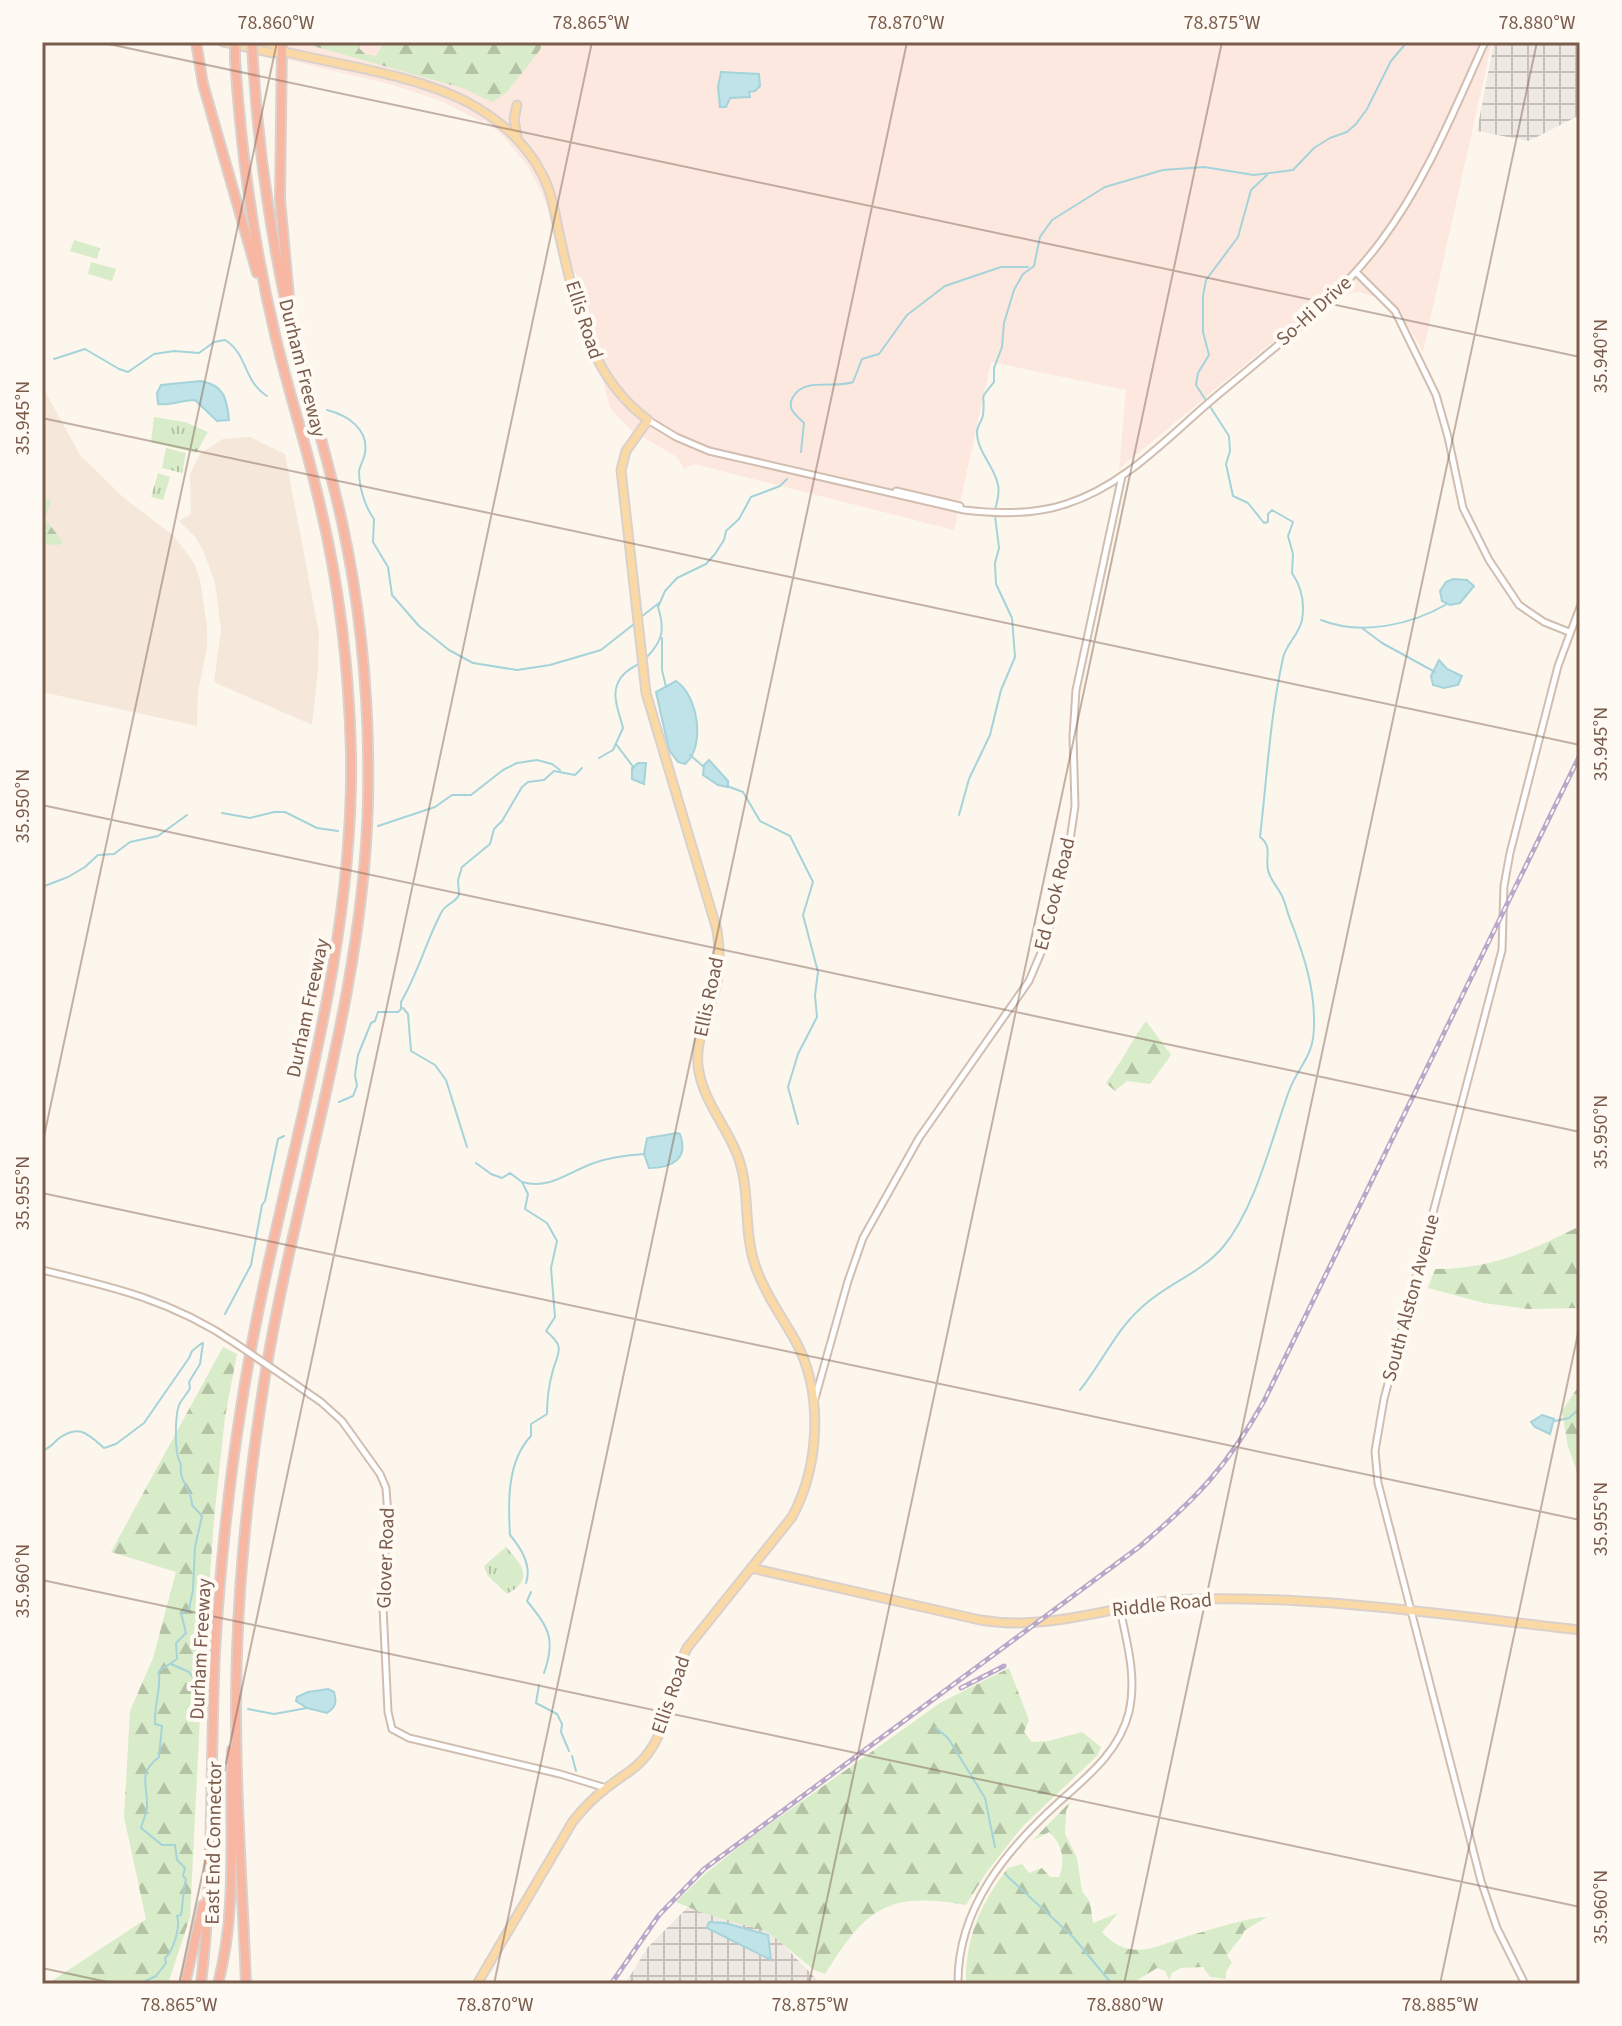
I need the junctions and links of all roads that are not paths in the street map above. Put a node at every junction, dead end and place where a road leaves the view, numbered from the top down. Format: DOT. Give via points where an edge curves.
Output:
graph roads {
  1 [pos="196,42"];
  2 [pos="223,42"];
  3 [pos="235,42"];
  4 [pos="252,42"];
  5 [pos="264,42"];
  6 [pos="1485,42"];
  7 [pos="282,47"];
  8 [pos="517,105"];
  9 [pos="518,140"];
  10 [pos="1356,272"];
  11 [pos="274,332"];
  12 [pos="303,376"];
  13 [pos="648,420"];
  14 [pos="1122,476"];
  15 [pos="1580,607"];
  16 [pos="1570,632"];
  17 [pos="42,1270"];
  18 [pos="814,1403"];
  19 [pos="751,1568"];
  20 [pos="1120,1608"];
  21 [pos="1410,1612"];
  22 [pos="1580,1630"];
  23 [pos="237,1653"];
  24 [pos="606,1788"];
  25 [pos="209,1861"];
  26 [pos="185,1984"];
  27 [pos="201,1984"];
  28 [pos="218,1984"];
  29 [pos="246,1984"];
  30 [pos="477,1984"];
  31 [pos="958,1984"];
  32 [pos="1525,1984"];
  1 -- 11 [label="highway" via="203,84"];
  2 -- 7 [label="main road, Ellis Road" via="272,53"];
  3 -- 11 [label="highway, Durham Freeway, bridge" via="249,197"];
  4 -- 12 [label="highway, Durham Freeway, bridge" via="272,231"];
  5 -- 7 [label="main road, Ellis Road"];
  6 -- 10 [label="street" via="1419,181"];
  7 -- 9 [label="main road, Ellis Road" via="436,88 488,115"];
  7 -- 12 [label="highway" via="281,223"];
  8 -- 9 [label="main road"];
  9 -- 13 [label="main road, Ellis Road" via="548,186 593,354 620,395"];
  10 -- 14 [label="street, So-Hi Drive"];
  10 -- 16 [label="street, So-Hi Drive" via="1395,311 1409,339 1444,420 1463,508 1495,570 1527,612"];
  11 -- 25 [label="highway, Durham Freeway" via="319,502 338,599 349,699 350,823 332,984 268,1257 235,1444 215,1652"];
  12 -- 23 [label="highway, Durham Freeway" via="336,498 355,597 366,698 367,824 346,999 262,1397"];
  13 -- 14 [label="street, So-Hi Drive" via="709,451 988,513 1066,504"];
  13 -- 18 [label="main road, Ellis Road" via="626,451 621,470 646,693 720,950 698,1068 703,1091 738,1157 753,1259 798,1345"];
  14 -- 18 [label="street, Ed Cook Road" via="1076,690 1075,806 1046,941 1029,981 919,1138 863,1238"];
  15 -- 16 [label="street, South Alston Avenue"];
  16 -- 21 [label="street, South Alston Avenue" via="1508,863 1502,950 1486,1018 1376,1440 1378,1483"];
  17 -- 24 [label="street, Glover Road, bridge" via="155,1299 191,1315 342,1421 386,1488 382,1586 392,1729 409,1738"];
  18 -- 19 [label="main road, Ellis Road" via="812,1469 804,1493 783,1530"];
  19 -- 20 [label="main road, Riddle Road" via="1010,1624 1053,1622"];
  19 -- 24 [label="main road, Ellis Road" via="687,1648 652,1748 630,1773"];
  20 -- 21 [label="main road, Riddle Road" via="1229,1598"];
  20 -- 31 [label="street" via="1132,1680 1123,1728 1105,1759 1025,1836 984,1890 966,1927"];
  21 -- 22 [label="main road, Riddle Road"];
  21 -- 32 [label="street, South Alston Avenue" via="1481,1881"];
  23 -- 28 [label="highway, East End Connector" via="231,1904"];
  23 -- 29 [label="highway, Durham Freeway"];
  24 -- 30 [label="main road, Ellis Road" via="573,1821"];
  25 -- 26 [label="highway, East End Connector"];
  25 -- 27 [label="highway, Durham Freeway"];
}
